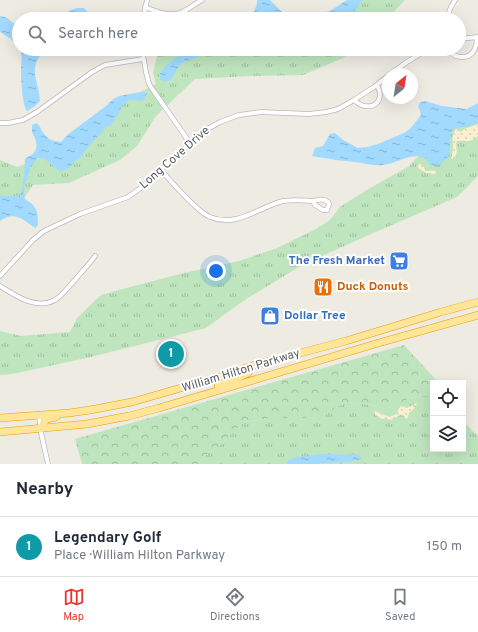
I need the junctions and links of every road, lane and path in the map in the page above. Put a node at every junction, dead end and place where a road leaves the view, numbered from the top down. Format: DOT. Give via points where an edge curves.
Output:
graph roads {
  1 [pos="147,0"];
  2 [pos="202,0"];
  3 [pos="455,0"];
  4 [pos="145,7"];
  5 [pos="144,12"];
  6 [pos="160,12"];
  7 [pos="181,12"];
  8 [pos="449,12"];
  9 [pos="478,37"];
  10 [pos="466,38"];
  11 [pos="143,56"];
  12 [pos="416,56"];
  13 [pos="454,56"];
  14 [pos="143,59"];
  15 [pos="398,68"];
  16 [pos="382,81"];
  17 [pos="377,85"];
  18 [pos="354,100"];
  19 [pos="0,123"];
  20 [pos="190,143"];
  21 [pos="161,170"];
  22 [pos="313,201"];
  23 [pos="96,256"];
  24 [pos="0,276"];
  25 [pos="0,286"];
  26 [pos="478,302"];
  27 [pos="478,315"];
  28 [pos="251,367"];
  29 [pos="196,396"];
  30 [pos="90,410"];
  31 [pos="39,415"];
  32 [pos="0,418"];
  33 [pos="40,428"];
  34 [pos="0,432"];
  35 [pos="48,464"];
  1 -- 4 [label="street"];
  2 -- 7 [label="street"];
  3 -- 8 [label="street"];
  4 -- 5 [label="street"];
  4 -- 6 [label="street"];
  9 -- 10 [label="street"];
  9 -- 13 [label="street" via="477,44 470,54 465,57"];
  11 -- 14 [label="street"];
  12 -- 15 [label="street, Long Cove Drive"];
  14 -- 19 [label="street" via="105,65 23,120"];
  14 -- 20 [label="street" via="149,84"];
  16 -- 17 [label="street, Long Cove Drive"];
  17 -- 18 [label="street, Long Cove Drive"];
  17 -- 18 [label="street" via="380,94 375,105 363,106"];
  18 -- 20 [label="street, Long Cove Drive" via="326,112 261,112 239,115 204,131"];
  20 -- 21 [label="street, Long Cove Drive"];
  21 -- 22 [label="street" via="198,208 209,217 219,220 238,219 283,202"];
  21 -- 24 [label="street, Long Cove Drive" via="128,197 80,214 44,231"];
  23 -- 25 [label="street" via="61,295 47,302 29,302"];
  26 -- 28 [label="highway, William Hilton Parkway"];
  27 -- 29 [label="highway, William Hilton Parkway"];
  28 -- 29 [label="highway" via="248,373"];
  28 -- 30 [label="highway, William Hilton Parkway" via="132,402"];
  29 -- 33 [label="highway, William Hilton Parkway" via="108,420"];
  30 -- 31 [label="highway, William Hilton Parkway"];
  30 -- 33 [label="highway" via="46,419"];
  31 -- 32 [label="highway, William Hilton Parkway"];
  31 -- 33 [label="street"];
  33 -- 34 [label="highway, William Hilton Parkway"];
  33 -- 35 [label="street"];
}
